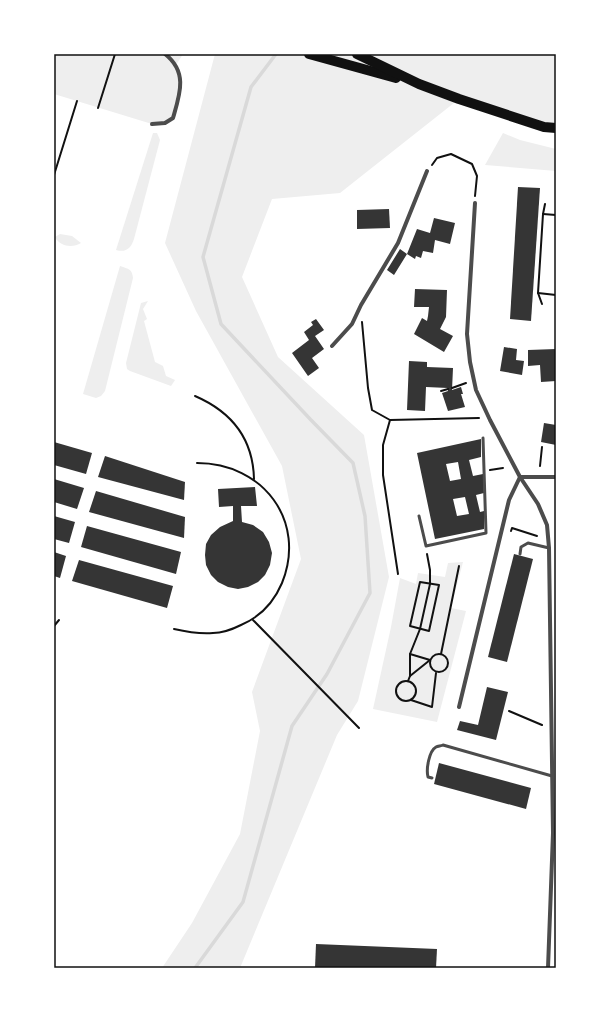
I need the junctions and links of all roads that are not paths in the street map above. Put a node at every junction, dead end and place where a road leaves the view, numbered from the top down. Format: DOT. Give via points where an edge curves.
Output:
graph roads {
  1 [pos="165,54"];
  2 [pos="309,54"];
  3 [pos="357,54"];
  4 [pos="419,84"];
  5 [pos="152,124"];
  6 [pos="556,128"];
  7 [pos="427,171"];
  8 [pos="475,203"];
  9 [pos="332,346"];
  10 [pos="483,438"];
  11 [pos="520,477"];
  12 [pos="556,478"];
  13 [pos="419,516"];
  14 [pos="549,548"];
  15 [pos="520,554"];
  16 [pos="459,707"];
  17 [pos="552,776"];
  18 [pos="432,778"];
  19 [pos="554,833"];
  20 [pos="548,968"];
  1 -- 5 [label="street" via="176,65 180,76 180,90 174,118 165,123"];
  2 -- 4 [label="main road"];
  3 -- 4 [label="main road"];
  4 -- 6 [label="main road" via="544,127"];
  7 -- 9 [label="street" via="398,243 352,324"];
  8 -- 11 [label="street" via="467,334 470,362 476,390"];
  10 -- 13 [label="lane" via="486,533 426,546"];
  11 -- 12 [label="street"];
  11 -- 14 [label="street" via="538,504 547,525"];
  11 -- 16 [label="street" via="509,500"];
  14 -- 15 [label="lane" via="528,543 521,546"];
  14 -- 17 [label="street"];
  17 -- 18 [label="lane" via="443,745 436,747 432,752 427,772 428,777"];
  17 -- 19 [label="street"];
  19 -- 20 [label="street"];
}
